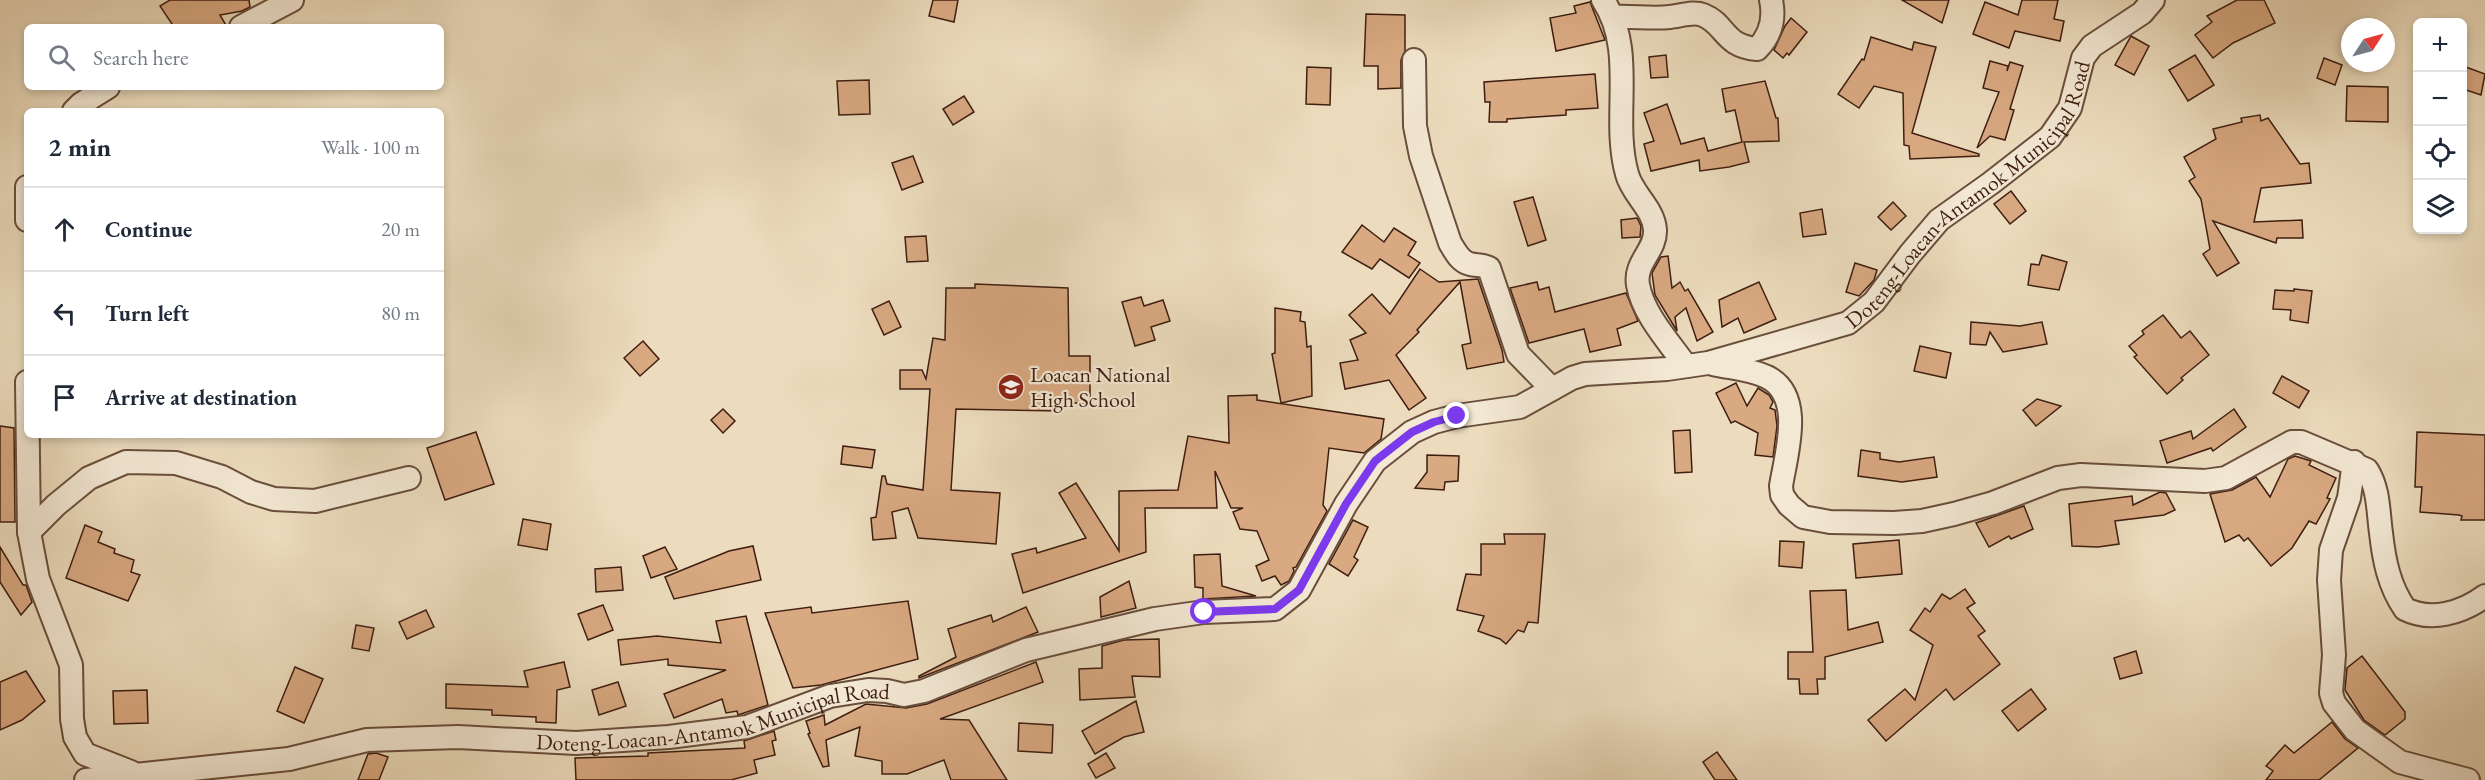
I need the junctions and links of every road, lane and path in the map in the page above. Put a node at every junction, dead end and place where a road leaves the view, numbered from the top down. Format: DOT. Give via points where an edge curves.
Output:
graph roads {
  1 [pos="292,0"];
  2 [pos="1771,0"];
  3 [pos="2153,0"];
  4 [pos="1608,8"];
  5 [pos="247,24"];
  6 [pos="1414,60"];
  7 [pos="103,90"];
  8 [pos="77,108"];
  9 [pos="1697,365"];
  10 [pos="1552,389"];
  11 [pos="28,438"];
  12 [pos="2354,462"];
  13 [pos="409,478"];
  14 [pos="29,532"];
  15 [pos="2485,596"];
  16 [pos="135,775"];
  17 [pos="86,780"];
  18 [pos="2468,780"];
  1 -- 5 [label="street"];
  2 -- 4 [label="street" via="1774,19 1757,49 1737,44 1712,19 1700,14 1670,17"];
  3 -- 9 [label="street, Doteng-Loacan-Antamok Municipal Road" via="2142,13 2092,46 2083,58 2070,108 2050,137 1939,220 1874,302 1848,323"];
  4 -- 9 [label="street" via="1619,36 1621,125 1627,174 1655,227 1653,247 1642,259 1637,282 1653,318"];
  6 -- 10 [label="street" via="1415,126 1450,243 1467,264 1489,268 1518,354"];
  7 -- 8 [label="street"];
  9 -- 10 [label="street, Doteng-Loacan-Antamok Municipal Road" via="1585,374"];
  9 -- 12 [label="street" via="1761,375 1784,393 1790,414 1782,495 1803,517 1830,522 1922,521 1993,503 2058,478 2081,475 2205,482 2226,478 2292,442"];
  10 -- 16 [label="street, Doteng-Loacan-Antamok Municipal Road" via="1520,407 1434,422 1386,450 1346,504 1299,590 1275,609 1155,619 1026,650 924,690 904,695 868,690 830,696 747,727 576,743 458,737 367,740 288,759"];
  11 -- 14 [label="street"];
  12 -- 15 [label="street" via="2367,470 2377,492 2384,558 2405,609 2420,615 2445,614 2460,611"];
  12 -- 18 [label="street" via="2349,498 2331,550 2334,703 2355,730 2400,762"];
  13 -- 14 [label="street" via="315,501 274,499 176,463 126,462 89,478"];
  14 -- 16 [label="street" via="38,579 71,665 75,736 85,754"];
  16 -- 17 [label="street, Doteng-Loacan-Antamok Municipal Road"];
}
